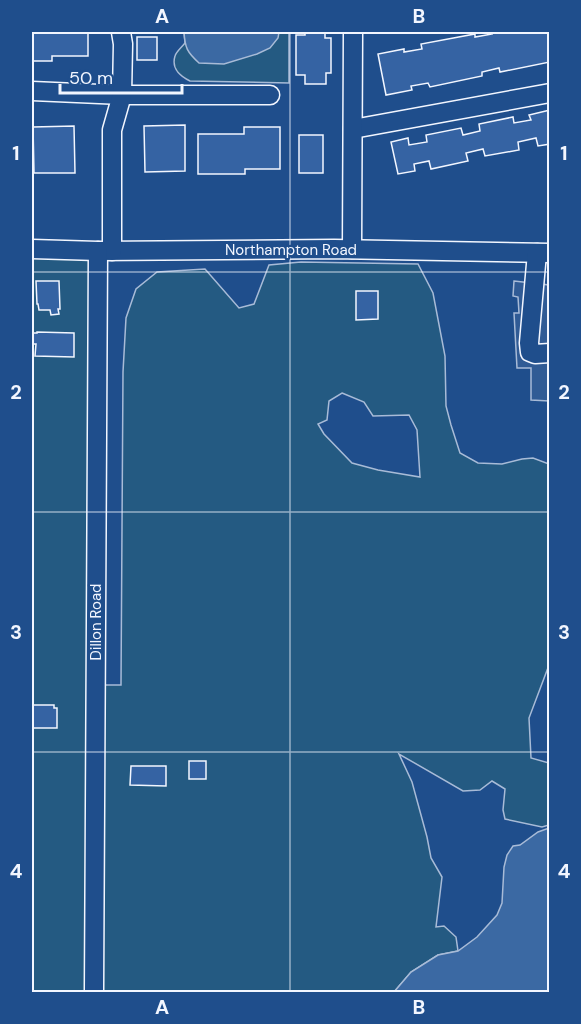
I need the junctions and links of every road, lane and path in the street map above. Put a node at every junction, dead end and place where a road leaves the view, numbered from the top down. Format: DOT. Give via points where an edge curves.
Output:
graph roads {
  1 [pos="121,32"];
  2 [pos="353,32"];
  3 [pos="32,91"];
  4 [pos="549,93"];
  5 [pos="122,95"];
  6 [pos="270,96"];
  7 [pos="353,129"];
  8 [pos="32,249"];
  9 [pos="352,249"];
  10 [pos="105,251"];
  11 [pos="543,253"];
  12 [pos="549,353"];
  13 [pos="94,993"];
  1 -- 5 [label="street, Dillon Road"];
  2 -- 7 [label="street"];
  3 -- 5 [label="street"];
  4 -- 7 [label="street"];
  5 -- 6 [label="street"];
  5 -- 10 [label="street, Dillon Road" via="112,130"];
  7 -- 9 [label="street"];
  8 -- 10 [label="street, Northampton Road"];
  9 -- 10 [label="street, Northampton Road"];
  9 -- 11 [label="street, Northampton Road"];
  10 -- 13 [label="street, Dillon Road"];
  11 -- 12 [label="street" via="529,343 530,352"];
}
